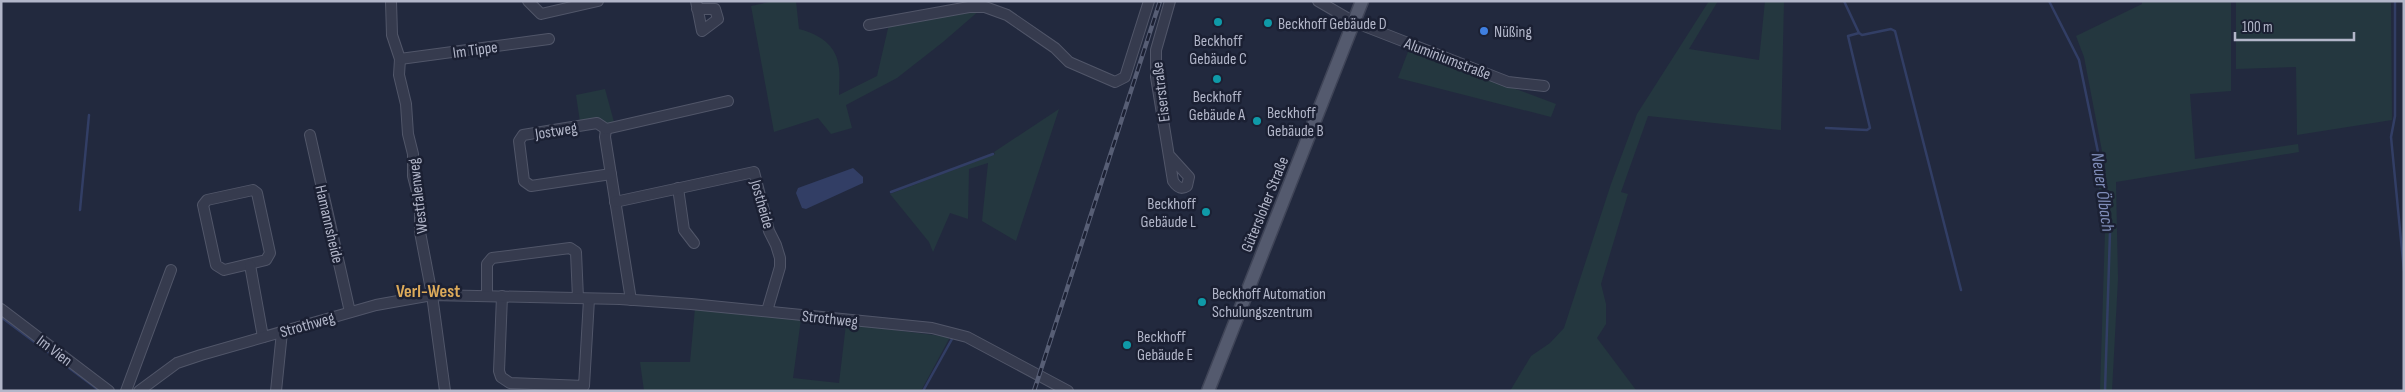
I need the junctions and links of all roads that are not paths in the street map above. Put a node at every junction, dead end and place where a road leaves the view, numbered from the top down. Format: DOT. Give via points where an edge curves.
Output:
graph roads {
  1 [pos="391,1"];
  2 [pos="528,1"];
  3 [pos="598,1"];
  4 [pos="1149,1"];
  5 [pos="1170,1"];
  6 [pos="1318,1"];
  7 [pos="1362,1"];
  8 [pos="1354,22"];
  9 [pos="869,25"];
  10 [pos="549,39"];
  11 [pos="400,59"];
  12 [pos="1544,86"];
  13 [pos="728,101"];
  14 [pos="606,129"];
  15 [pos="310,135"];
  16 [pos="1169,155"];
  17 [pos="611,174"];
  18 [pos="678,188"];
  19 [pos="615,202"];
  20 [pos="694,243"];
  21 [pos="250,265"];
  22 [pos="171,270"];
  23 [pos="432,295"];
  24 [pos="487,295"];
  25 [pos="502,296"];
  26 [pos="578,298"];
  27 [pos="588,299"];
  28 [pos="631,300"];
  29 [pos="1,309"];
  30 [pos="767,311"];
  31 [pos="350,312"];
  32 [pos="282,332"];
  33 [pos="263,337"];
  34 [pos="109,391"];
  35 [pos="126,391"];
  36 [pos="139,391"];
  37 [pos="276,391"];
  38 [pos="445,391"];
  39 [pos="1068,391"];
  40 [pos="1208,391"];
  1 -- 11 [label="street, Westfalenweg" via="392,35"];
  2 -- 3 [label="street" via="541,14"];
  4 -- 9 [label="street" via="1125,77 1114,82 1069,62 1055,48 1007,15 985,7"];
  5 -- 16 [label="street, Eiserstraße" via="1156,50 1156,77"];
  6 -- 8 [label="street"];
  7 -- 8 [label="main road, Gütersloher Straße"];
  8 -- 12 [label="street, Aluminiumstraße" via="1508,82"];
  8 -- 40 [label="main road, Gütersloher Straße"];
  10 -- 11 [label="street, Im Tippe"];
  11 -- 23 [label="street, Westfalenweg" via="399,75 413,154 413,176 420,203 420,232"];
  13 -- 14 [label="street, Jostweg"];
  14 -- 17 [label="street"];
  14 -- 17 [label="street, Jostweg" via="597,124 523,135 519,141 524,181 531,186"];
  15 -- 31 [label="street, Hamannsheide"];
  17 -- 19 [label="street"];
  18 -- 19 [label="street, Jostheide"];
  18 -- 20 [label="street" via="684,230"];
  18 -- 30 [label="street, Jostheide" via="754,172 769,231 780,258"];
  19 -- 28 [label="street"];
  21 -- 21 [label="street" via="266,260 270,253 257,192 253,190 206,200 203,205 216,265 224,270"];
  21 -- 33 [label="street"];
  22 -- 35 [label="street"];
  23 -- 24 [label="street, Strothweg"];
  23 -- 31 [label="street, Strothweg"];
  23 -- 38 [label="street, Westfalenweg"];
  24 -- 25 [label="street, Strothweg"];
  24 -- 26 [label="street" via="487,264 492,258 570,248 576,252"];
  25 -- 26 [label="street, Strothweg"];
  25 -- 27 [label="street" via="501,377 510,382 584,386"];
  26 -- 27 [label="street, Strothweg"];
  27 -- 28 [label="street, Strothweg"];
  28 -- 30 [label="street, Strothweg"];
  29 -- 34 [label="street, Im Vien"];
  30 -- 39 [label="street, Strothweg" via="932,328 967,337"];
  31 -- 32 [label="street, Strothweg"];
  32 -- 33 [label="street, Strothweg"];
  32 -- 37 [label="street"];
  33 -- 36 [label="street, Strothweg" via="177,363"];
}
